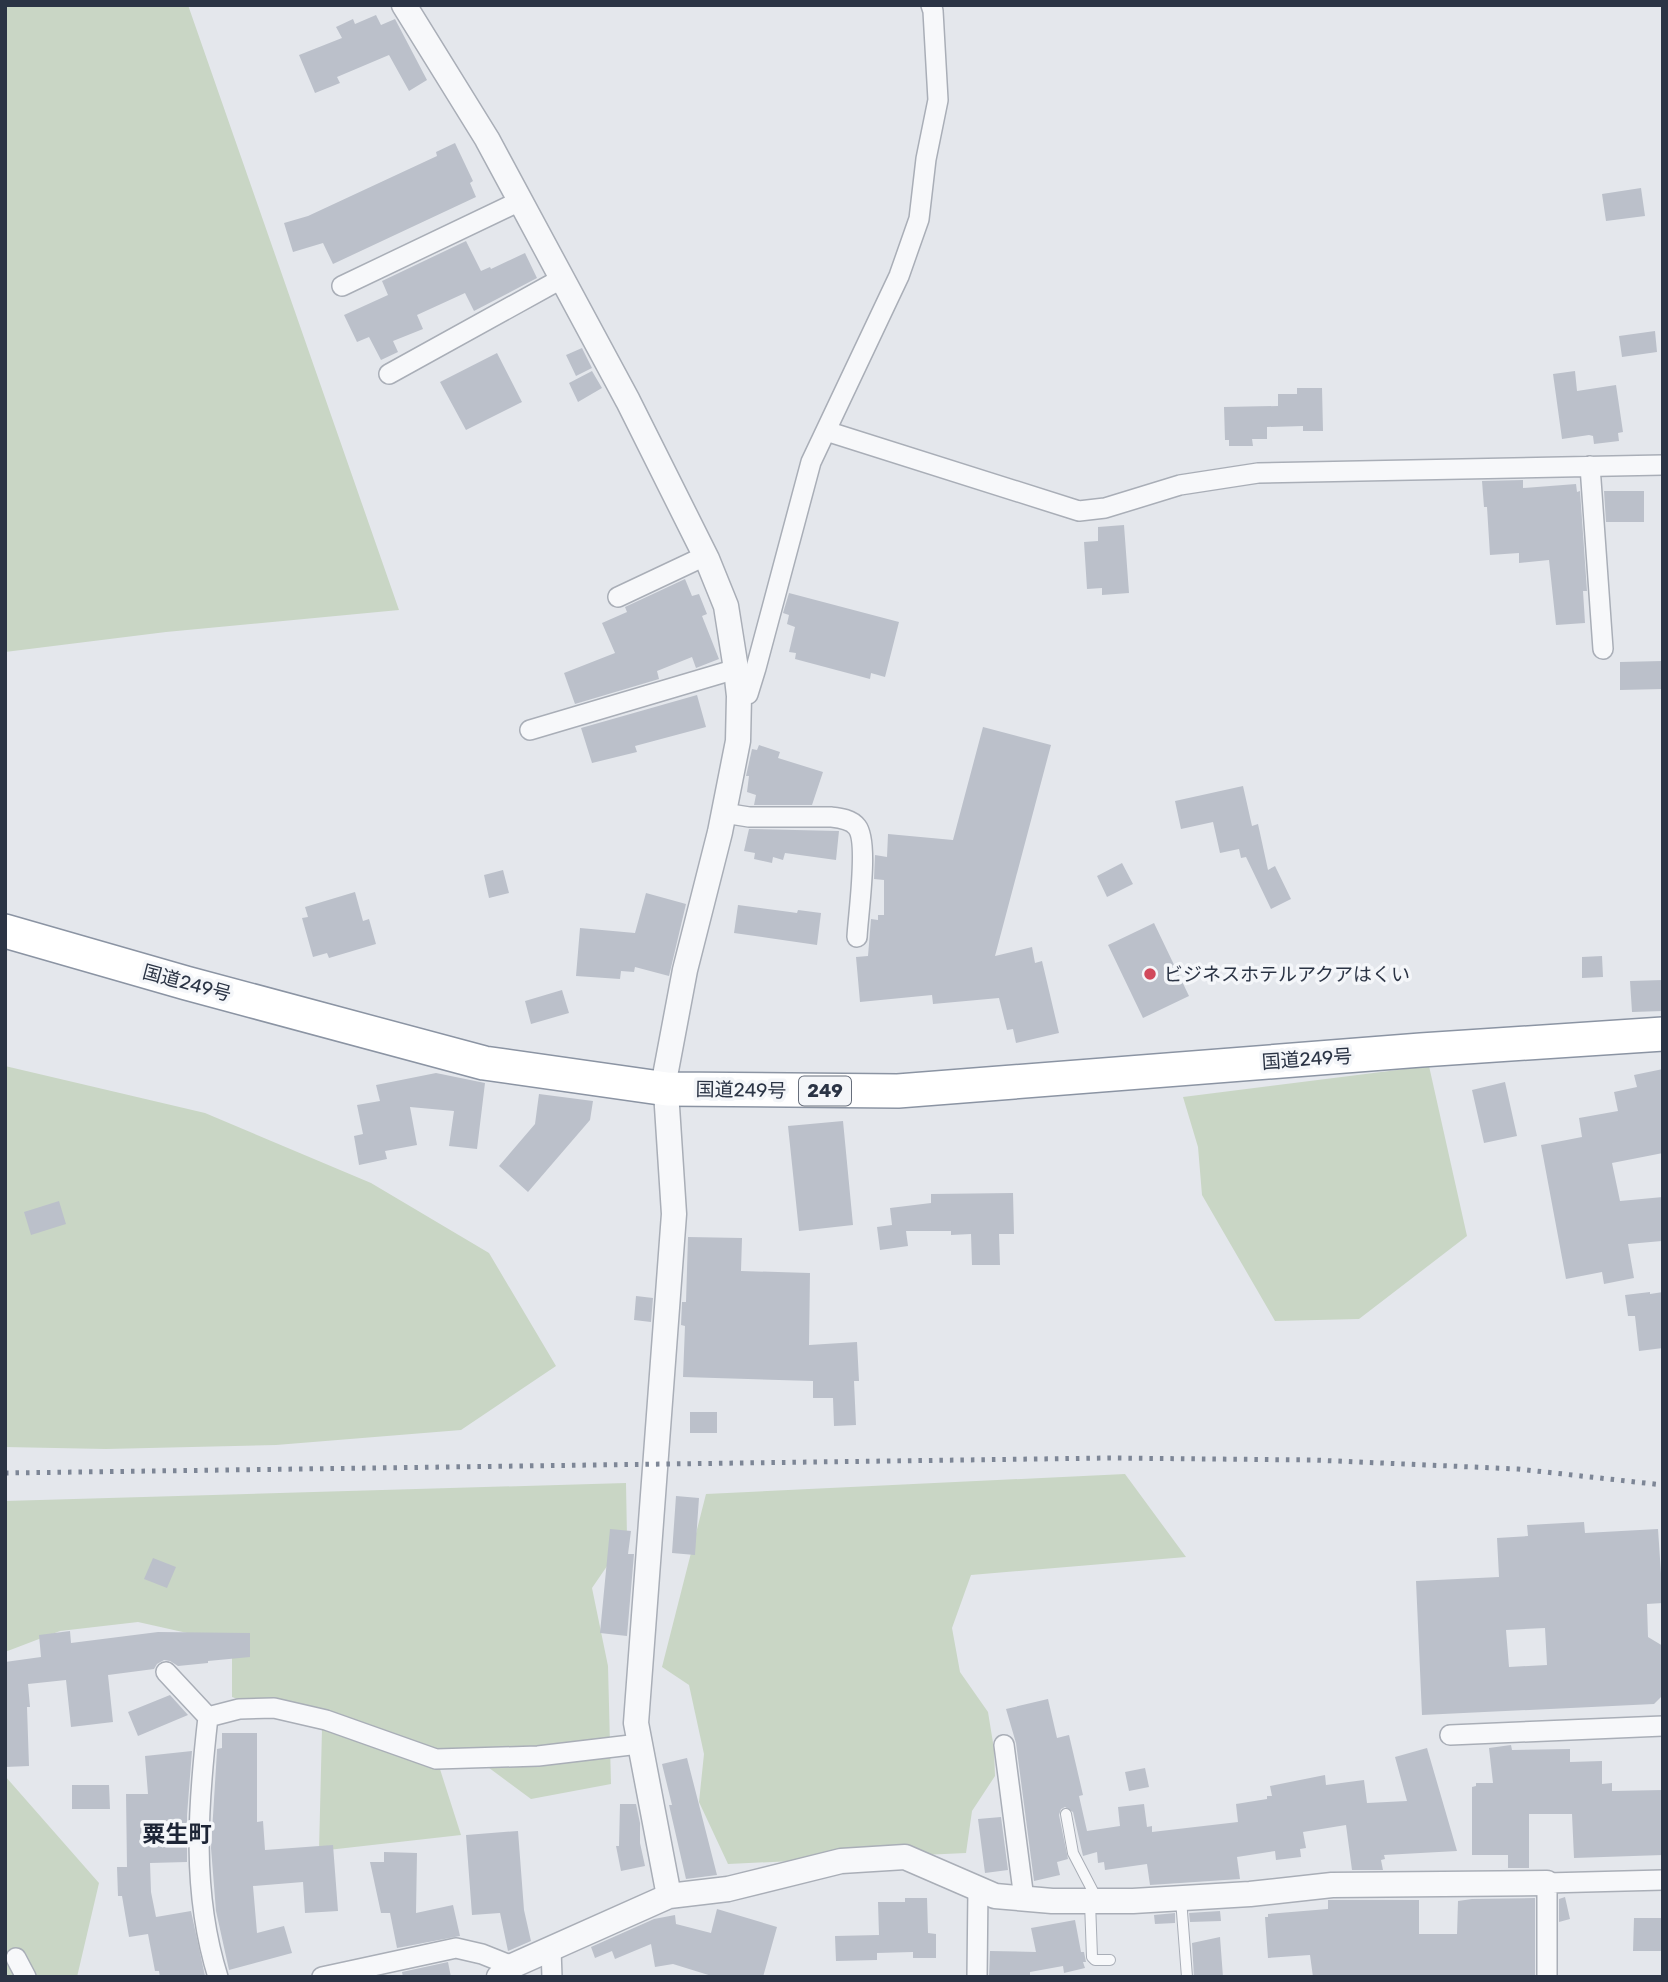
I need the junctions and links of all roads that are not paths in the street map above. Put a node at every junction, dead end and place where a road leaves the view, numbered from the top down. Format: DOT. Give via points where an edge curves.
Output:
graph roads {
  1 [pos="404,5"];
  2 [pos="934,7"];
  3 [pos="520,201"];
  4 [pos="561,279"];
  5 [pos="342,286"];
  6 [pos="390,374"];
  7 [pos="825,431"];
  8 [pos="1663,465"];
  9 [pos="1590,466"];
  10 [pos="705,556"];
  11 [pos="618,597"];
  12 [pos="1603,649"];
  13 [pos="736,669"];
  14 [pos="739,695"];
  15 [pos="530,730"];
  16 [pos="724,813"];
  17 [pos="5,931"];
  18 [pos="857,937"];
  19 [pos="1663,1034"];
  20 [pos="667,1089"];
  21 [pos="166,1672"];
  22 [pos="208,1717"];
  23 [pos="1663,1727"];
  24 [pos="1450,1735"];
  25 [pos="639,1744"];
  26 [pos="1004,1745"];
  27 [pos="1066,1814"];
  28 [pos="1663,1880"];
  29 [pos="1547,1883"];
  30 [pos="978,1888"];
  31 [pos="669,1896"];
  32 [pos="1181,1898"];
  33 [pos="1024,1899"];
  34 [pos="1094,1901"];
  35 [pos="551,1949"];
  36 [pos="16,1958"];
  37 [pos="1110,1960"];
  38 [pos="384,1971"];
  39 [pos="506,1971"];
  40 [pos="26,1977"];
  41 [pos="218,1977"];
  42 [pos="322,1977"];
  43 [pos="552,1977"];
  44 [pos="977,1977"];
  45 [pos="1187,1977"];
  46 [pos="1547,1977"];
  1 -- 3 [label="street"];
  2 -- 7 [label="street" via="939,100 919,219 900,276"];
  3 -- 4 [label="street"];
  3 -- 5 [label="street"];
  4 -- 6 [label="street"];
  4 -- 10 [label="street"];
  7 -- 9 [label="street" via="1079,511 1105,508 1180,485 1258,472"];
  7 -- 14 [label="street" via="811,463 748,694"];
  8 -- 9 [label="street"];
  9 -- 12 [label="street"];
  10 -- 11 [label="street"];
  10 -- 13 [label="street" via="726,606"];
  13 -- 14 [label="street"];
  13 -- 15 [label="street"];
  14 -- 16 [label="street" via="738,741"];
  16 -- 18 [label="street" via="831,817 856,825 864,845"];
  16 -- 20 [label="street" via="685,970 665,1076"];
  17 -- 20 [label="highway, 国道249号 / 249" via="484,1063"];
  19 -- 20 [label="highway, 国道249号 / 249" via="898,1091"];
  20 -- 25 [label="street" via="674,1214 638,1680"];
  21 -- 22 [label="street"];
  22 -- 25 [label="street" via="239,1709 274,1708 326,1720 436,1759 538,1756"];
  22 -- 41 [label="street" via="200,1792 199,1881 208,1945"];
  23 -- 24 [label="street"];
  25 -- 31 [label="street"];
  26 -- 33 [label="street"];
  27 -- 34 [label="lane" via="1073,1853 1095,1891"];
  28 -- 29 [label="street"];
  29 -- 32 [label="street" via="1332,1885"];
  29 -- 46 [label="street"];
  30 -- 31 [label="street" via="905,1857 841,1861 727,1889"];
  30 -- 33 [label="street" via="995,1896"];
  30 -- 44 [label="street"];
  31 -- 35 [label="street"];
  32 -- 34 [label="street"];
  32 -- 45 [label="lane"];
  33 -- 34 [label="street"];
  34 -- 37 [label="lane" via="1092,1956"];
  35 -- 39 [label="street"];
  35 -- 43 [label="street"];
  36 -- 40 [label="street"];
  38 -- 39 [label="street" via="456,1948 482,1954"];
  38 -- 42 [label="street"];
}
